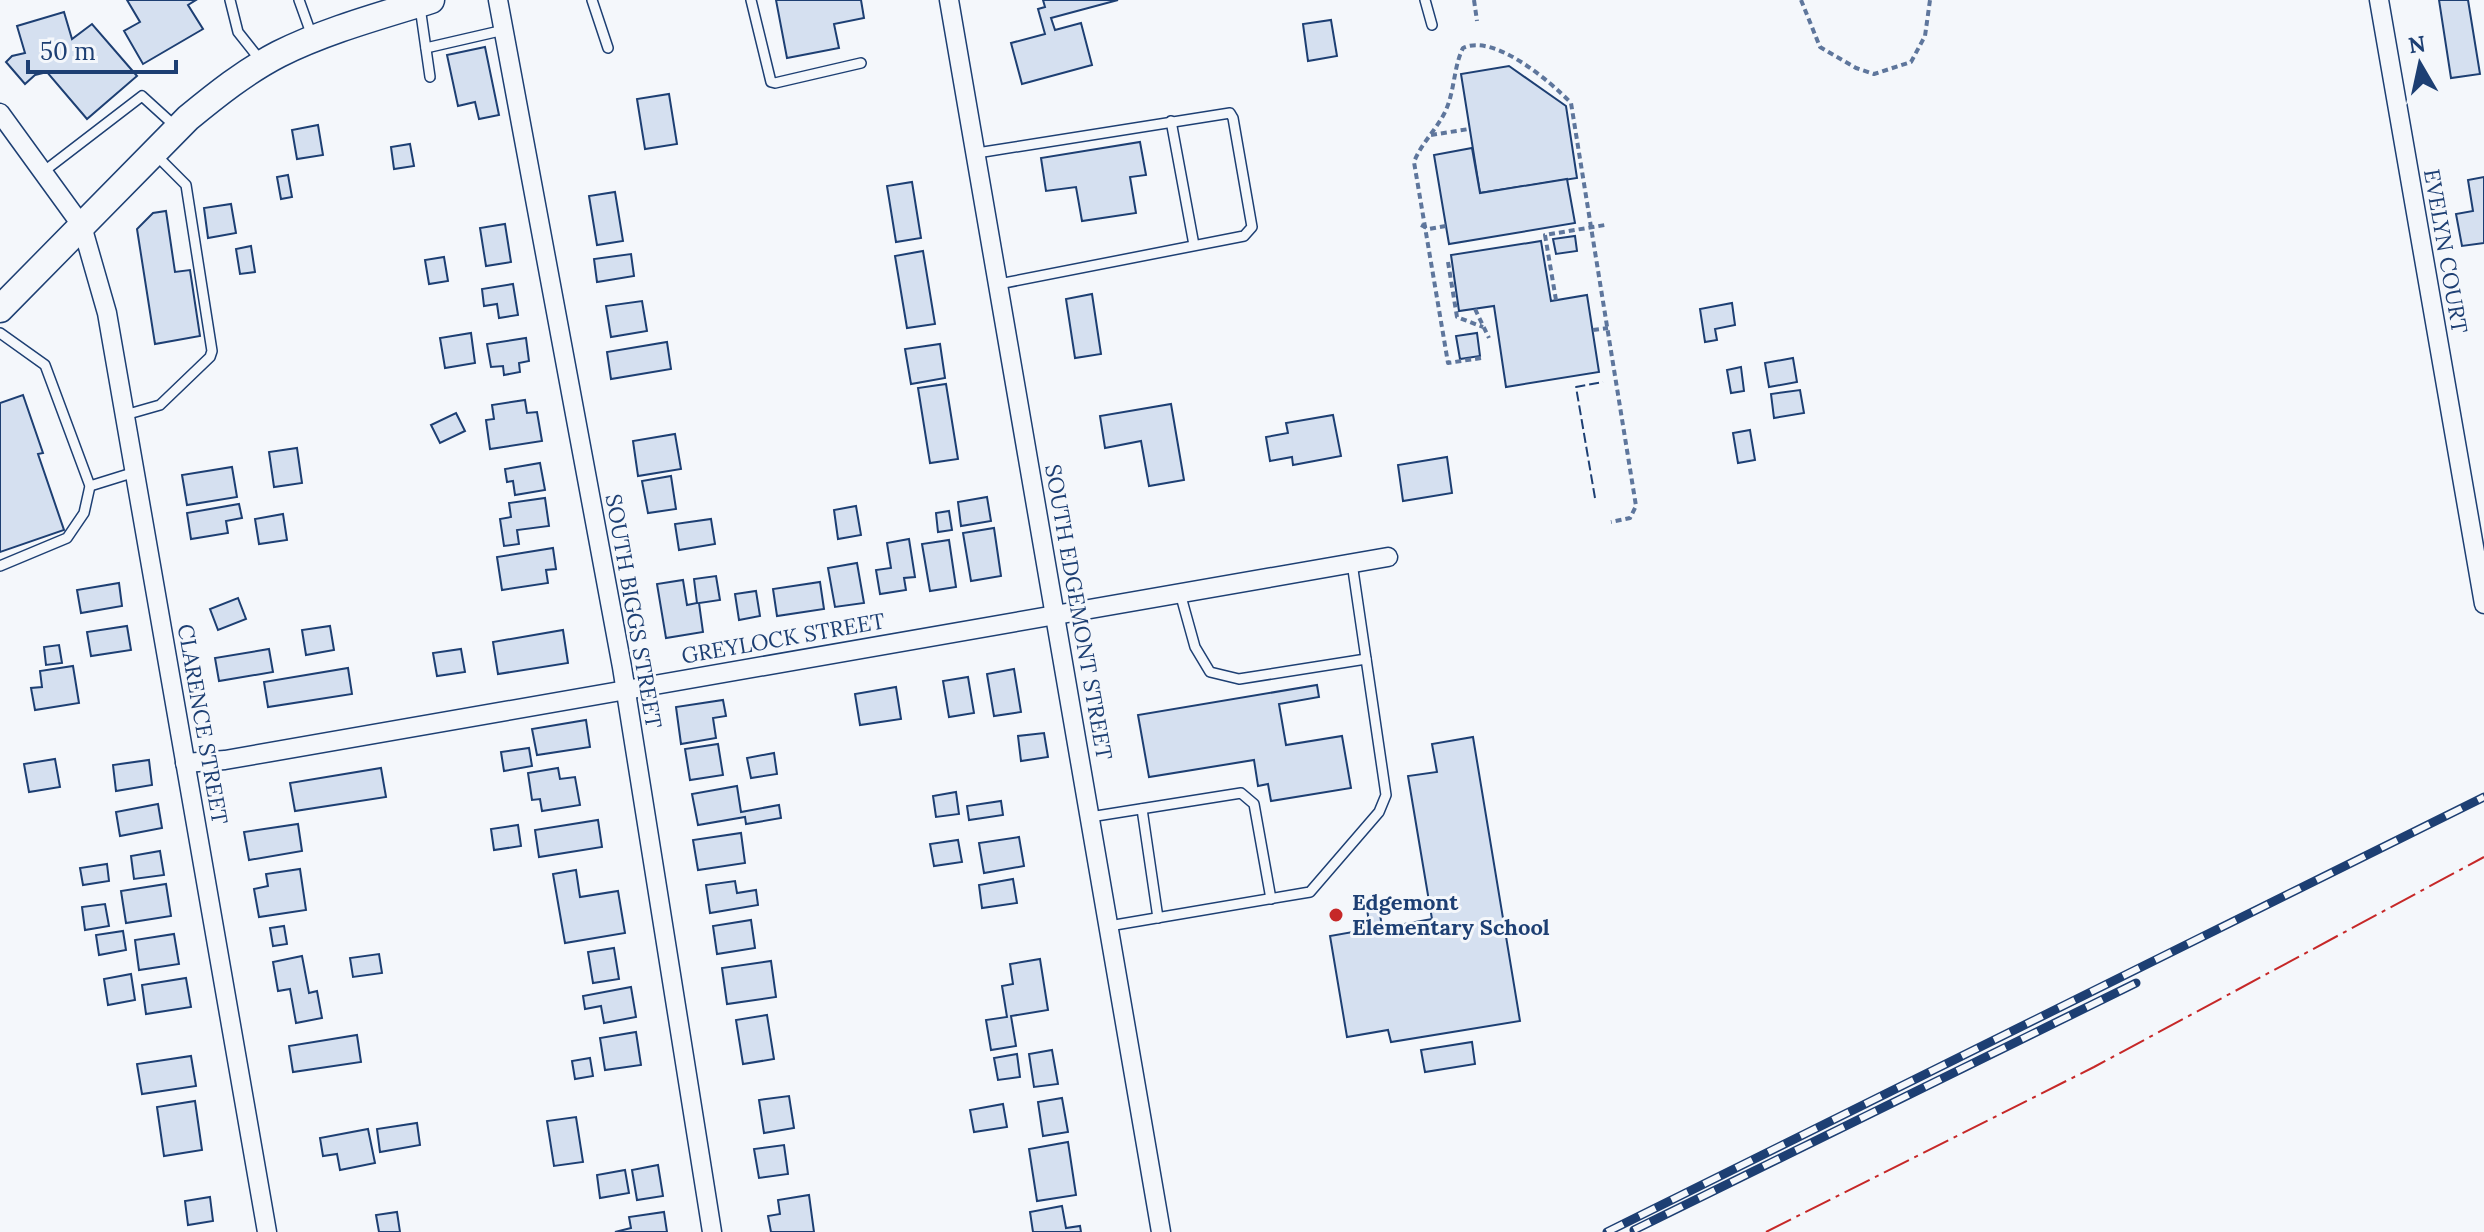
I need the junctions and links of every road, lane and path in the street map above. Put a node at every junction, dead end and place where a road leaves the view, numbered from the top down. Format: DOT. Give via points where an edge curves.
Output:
graph roads {
  1 [pos="230,0"];
  2 [pos="299,0"];
  3 [pos="498,0"];
  4 [pos="592,0"];
  5 [pos="751,0"];
  6 [pos="949,0"];
  7 [pos="1425,0"];
  8 [pos="1474,0"];
  9 [pos="1801,0"];
  10 [pos="1930,0"];
  11 [pos="2379,0"];
  12 [pos="426,2"];
  13 [pos="1477,21"];
  14 [pos="1432,25"];
  15 [pos="504,30"];
  16 [pos="313,39"];
  17 [pos="426,48"];
  18 [pos="608,48"];
  19 [pos="861,63"];
  20 [pos="263,64"];
  21 [pos="430,77"];
  22 [pos="0,113"];
  23 [pos="1171,121"];
  24 [pos="178,128"];
  25 [pos="1469,129"];
  26 [pos="1431,135"];
  27 [pos="153,153"];
  28 [pos="977,153"];
  29 [pos="43,172"];
  30 [pos="1605,225"];
  31 [pos="82,226"];
  32 [pos="1423,226"];
  33 [pos="1446,226"];
  34 [pos="1592,227"];
  35 [pos="1194,245"];
  36 [pos="1448,262"];
  37 [pos="999,284"];
  38 [pos="1556,300"];
  39 [pos="0,309"];
  40 [pos="1475,309"];
  41 [pos="1483,327"];
  42 [pos="1608,328"];
  43 [pos="1593,330"];
  44 [pos="0,333"];
  45 [pos="1489,338"];
  46 [pos="1481,358"];
  47 [pos="125,415"];
  48 [pos="135,472"];
  49 [pos="90,486"];
  50 [pos="1611,522"];
  51 [pos="1388,557"];
  52 [pos="1352,563"];
  53 [pos="0,566"];
  54 [pos="1180,593"];
  55 [pos="2484,604"];
  56 [pos="1055,614"];
  57 [pos="1366,659"];
  58 [pos="624,691"];
  59 [pos="185,763"];
  60 [pos="1142,809"];
  61 [pos="1090,817"];
  62 [pos="1271,899"];
  63 [pos="1158,918"];
  64 [pos="1109,926"];
  65 [pos="267,1232"];
  66 [pos="712,1232"];
  67 [pos="1161,1232"];
  1 -- 20 [label="lane" via="238,32"];
  2 -- 16 [label="lane"];
  3 -- 15 [label="street, SOUTH BIGGS STREET"];
  4 -- 18 [label="lane"];
  5 -- 19 [label="lane" via="771,82"];
  6 -- 28 [label="street, SOUTH EDGEMONT STREET"];
  7 -- 14 [label="lane"];
  8 -- 13 [label="path"];
  9 -- 10 [label="path" via="1820,47 1874,74 1911,62 1925,36"];
  11 -- 55 [label="street, EVELYN COURT"];
  12 -- 16 [label="main road"];
  12 -- 17 [label="lane"];
  15 -- 17 [label="lane"];
  15 -- 58 [label="street, SOUTH BIGGS STREET"];
  16 -- 20 [label="main road"];
  17 -- 21 [label="lane"];
  20 -- 24 [label="main road"];
  22 -- 29 [label="street, CLARENCE STREET"];
  23 -- 28 [label="lane"];
  23 -- 35 [label="lane"];
  23 -- 35 [label="lane" via="1225,113 1233,118 1252,227 1244,236"];
  24 -- 27 [label="main road"];
  24 -- 29 [label="lane" via="142,96"];
  25 -- 26 [label="path"];
  26 -- 32 [label="path" via="1414,162"];
  26 -- 34 [label="path" via="1449,100 1463,48 1494,48 1520,61 1571,103"];
  27 -- 31 [label="main road"];
  27 -- 47 [label="lane" via="186,185 212,351 160,405"];
  28 -- 37 [label="street, SOUTH EDGEMONT STREET"];
  29 -- 31 [label="street, CLARENCE STREET"];
  30 -- 34 [label="path"];
  31 -- 39 [label="main road"];
  31 -- 47 [label="street, CLARENCE STREET" via="107,313"];
  32 -- 33 [label="path"];
  32 -- 46 [label="path" via="1448,363"];
  34 -- 38 [label="path" via="1545,235"];
  34 -- 42 [label="path"];
  35 -- 37 [label="lane"];
  36 -- 41 [label="path" via="1457,317"];
  37 -- 56 [label="street, SOUTH EDGEMONT STREET"];
  40 -- 41 [label="path"];
  41 -- 45 [label="path"];
  42 -- 43 [label="path"];
  42 -- 50 [label="path" via="1636,506 1630,518"];
  44 -- 49 [label="lane" via="45,365"];
  47 -- 48 [label="street, CLARENCE STREET"];
  48 -- 49 [label="lane"];
  48 -- 59 [label="street, CLARENCE STREET"];
  49 -- 53 [label="lane" via="84,513 67,538"];
  51 -- 52 [label="street, GREYLOCK STREET"];
  52 -- 54 [label="street, GREYLOCK STREET"];
  52 -- 57 [label="lane"];
  54 -- 56 [label="street, GREYLOCK STREET"];
  54 -- 57 [label="lane" via="1195,647 1210,672 1239,679"];
  56 -- 58 [label="street, GREYLOCK STREET"];
  56 -- 61 [label="street, SOUTH EDGEMONT STREET"];
  57 -- 62 [label="lane" via="1386,795 1379,812 1310,892"];
  58 -- 59 [label="street, GREYLOCK STREET"];
  58 -- 66 [label="street, SOUTH BIGGS STREET"];
  59 -- 65 [label="street, CLARENCE STREET"];
  60 -- 61 [label="lane"];
  60 -- 62 [label="lane" via="1241,793 1254,804"];
  60 -- 63 [label="lane"];
  61 -- 64 [label="street, SOUTH EDGEMONT STREET"];
  62 -- 63 [label="lane"];
  63 -- 64 [label="lane"];
  64 -- 67 [label="street, SOUTH EDGEMONT STREET"];
}
